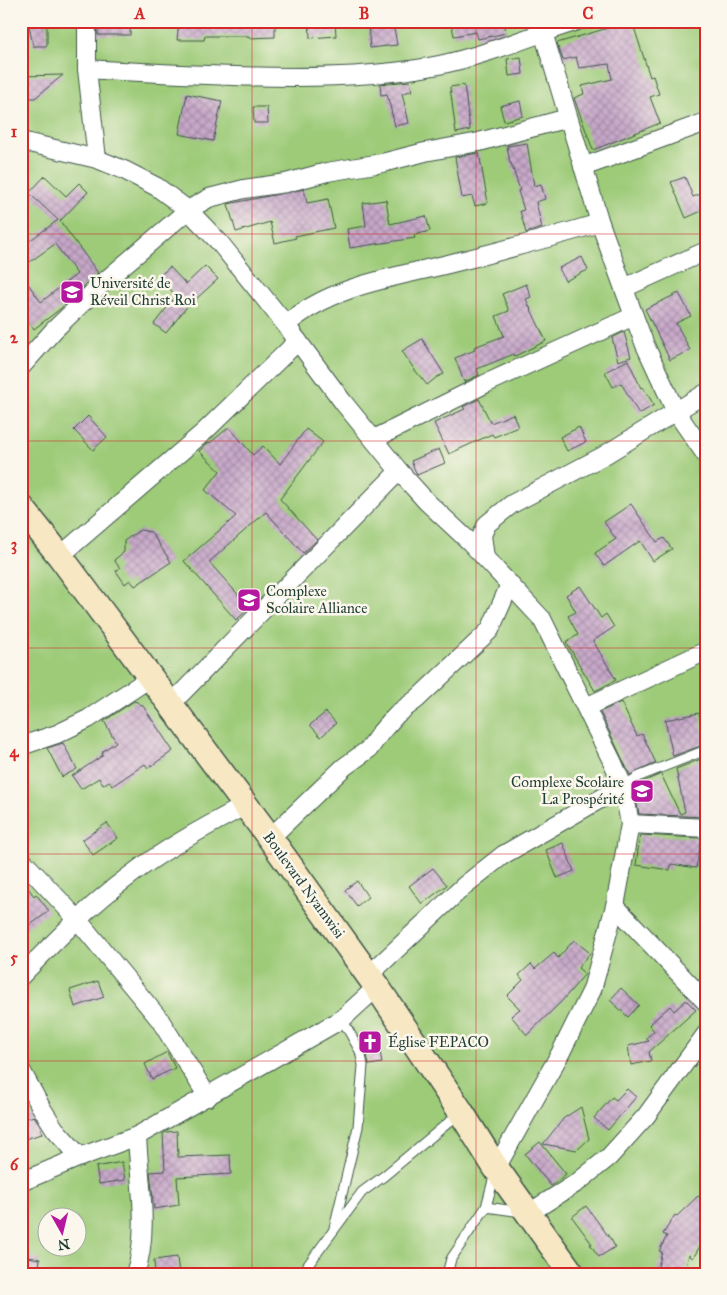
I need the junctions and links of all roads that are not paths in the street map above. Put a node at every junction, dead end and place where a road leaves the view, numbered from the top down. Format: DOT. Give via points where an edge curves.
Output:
graph roads {
  1 [pos="87,21"];
  2 [pos="577,21"];
  3 [pos="542,26"];
  4 [pos="87,69"];
  5 [pos="568,118"];
  6 [pos="706,122"];
  7 [pos="21,141"];
  8 [pos="97,159"];
  9 [pos="583,167"];
  10 [pos="188,210"];
  11 [pos="600,223"];
  12 [pos="706,251"];
  13 [pos="624,288"];
  14 [pos="634,316"];
  15 [pos="286,325"];
  16 [pos="298,340"];
  17 [pos="21,366"];
  18 [pos="706,393"];
  19 [pos="676,412"];
  20 [pos="374,439"];
  21 [pos="706,455"];
  22 [pos="399,471"];
  23 [pos="21,506"];
  24 [pos="449,522"];
  25 [pos="487,524"];
  26 [pos="60,556"];
  27 [pos="485,558"];
  28 [pos="510,584"];
  29 [pos="706,651"];
  30 [pos="150,678"];
  31 [pos="170,704"];
  32 [pos="586,707"];
  33 [pos="21,746"];
  34 [pos="706,750"];
  35 [pos="623,786"];
  36 [pos="246,806"];
  37 [pos="630,824"];
  38 [pos="706,828"];
  39 [pos="270,838"];
  40 [pos="21,859"];
  41 [pos="615,906"];
  42 [pos="77,919"];
  43 [pos="21,976"];
  44 [pos="373,981"];
  45 [pos="706,1002"];
  46 [pos="342,1019"];
  47 [pos="706,1034"];
  48 [pos="21,1070"];
  49 [pos="208,1097"];
  50 [pos="461,1112"];
  51 [pos="137,1136"];
  52 [pos="80,1157"];
  53 [pos="496,1168"];
  54 [pos="21,1182"];
  55 [pos="486,1207"];
  56 [pos="529,1213"];
  57 [pos="333,1233"];
  58 [pos="134,1274"];
  59 [pos="303,1274"];
  60 [pos="447,1274"];
  61 [pos="572,1274"];
  1 -- 4 [label="street"];
  2 -- 3 [label="street"];
  3 -- 4 [label="street" via="476,55 380,74 235,77"];
  3 -- 5 [label="street"];
  4 -- 8 [label="street"];
  5 -- 9 [label="street"];
  5 -- 10 [label="street" via="479,142 244,189 209,198"];
  6 -- 9 [label="street"];
  7 -- 8 [label="street"];
  8 -- 10 [label="street" via="157,187"];
  9 -- 11 [label="street"];
  10 -- 15 [label="street" via="219,242"];
  10 -- 17 [label="street" via="105,281"];
  11 -- 13 [label="street"];
  11 -- 15 [label="street" via="366,285 318,302"];
  12 -- 13 [label="street"];
  13 -- 14 [label="street"];
  14 -- 19 [label="street"];
  14 -- 20 [label="street"];
  15 -- 16 [label="street"];
  16 -- 20 [label="street"];
  16 -- 26 [label="street" via="206,431"];
  18 -- 19 [label="street"];
  19 -- 21 [label="street"];
  19 -- 25 [label="street" via="604,456 512,504"];
  20 -- 22 [label="street"];
  22 -- 24 [label="street"];
  22 -- 31 [label="street"];
  23 -- 26 [label="main road, Boulevard Nyamwisi"];
  24 -- 25 [label="street" via="469,526"];
  24 -- 27 [label="street"];
  25 -- 27 [label="street" via="482,535"];
  26 -- 30 [label="main road, Boulevard Nyamwisi"];
  27 -- 28 [label="street"];
  28 -- 32 [label="street" via="542,619"];
  28 -- 39 [label="street" via="490,630 397,714 369,749 344,767"];
  29 -- 32 [label="street"];
  30 -- 31 [label="main road, Boulevard Nyamwisi"];
  30 -- 33 [label="street" via="88,719"];
  31 -- 36 [label="main road, Boulevard Nyamwisi"];
  32 -- 35 [label="street"];
  34 -- 35 [label="lane"];
  35 -- 37 [label="street"];
  35 -- 44 [label="street" via="503,855 465,885"];
  36 -- 39 [label="main road, Boulevard Nyamwisi"];
  36 -- 42 [label="street" via="186,838 128,876"];
  37 -- 38 [label="street"];
  37 -- 41 [label="street"];
  39 -- 44 [label="main road, Boulevard Nyamwisi"];
  40 -- 42 [label="street"];
  41 -- 45 [label="street"];
  41 -- 53 [label="street" via="592,990"];
  42 -- 43 [label="street"];
  42 -- 49 [label="street" via="160,1020"];
  44 -- 46 [label="street"];
  44 -- 50 [label="main road, Boulevard Nyamwisi"];
  46 -- 49 [label="street"];
  46 -- 57 [label="lane" via="360,1051 363,1065 358,1127"];
  47 -- 56 [label="street" via="646,1116 609,1157 578,1182"];
  48 -- 52 [label="street" via="55,1129"];
  49 -- 51 [label="street"];
  50 -- 53 [label="main road, Boulevard Nyamwisi"];
  50 -- 57 [label="lane" via="362,1192"];
  51 -- 52 [label="street"];
  51 -- 58 [label="street" via="142,1219"];
  52 -- 54 [label="street"];
  53 -- 55 [label="lane"];
  53 -- 56 [label="main road, Boulevard Nyamwisi"];
  55 -- 56 [label="lane"];
  55 -- 60 [label="lane" via="451,1259"];
  56 -- 61 [label="main road, Boulevard Nyamwisi"];
  57 -- 59 [label="lane"];
}
